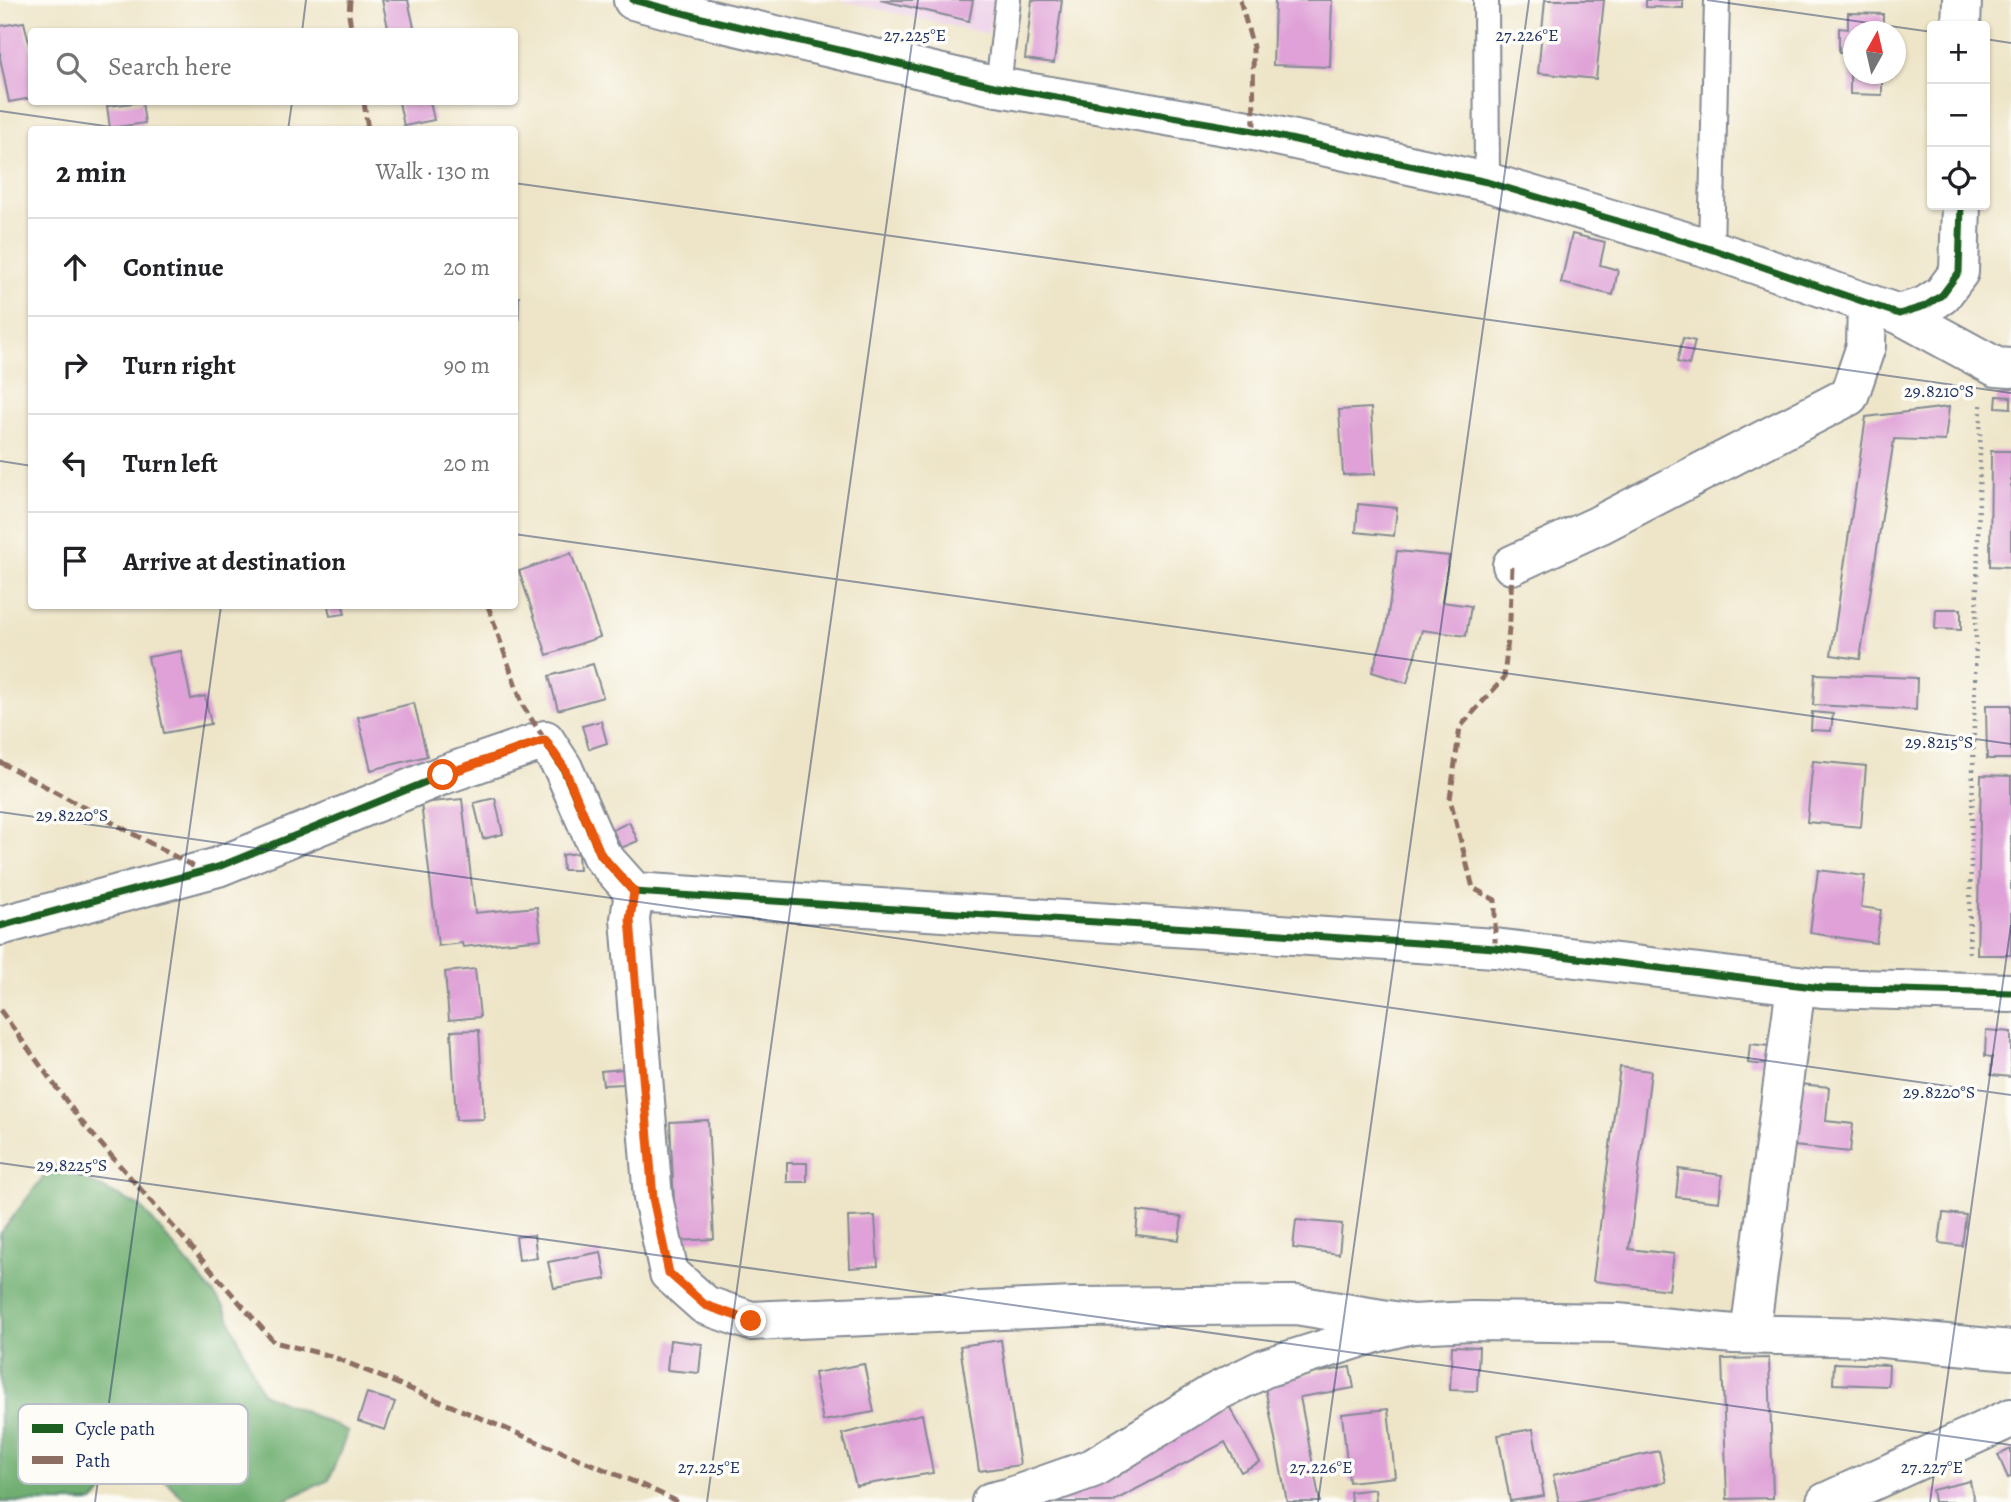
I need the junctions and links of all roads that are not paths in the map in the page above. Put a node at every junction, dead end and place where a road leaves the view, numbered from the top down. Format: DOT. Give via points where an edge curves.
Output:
graph roads {
  1 [pos="633,0"];
  2 [pos="1008,0"];
  3 [pos="1486,0"];
  4 [pos="1717,0"];
  5 [pos="1962,0"];
  6 [pos="703,9"];
  7 [pos="1962,21"];
  8 [pos="998,87"];
  9 [pos="1487,182"];
  10 [pos="1961,210"];
  11 [pos="1711,250"];
  12 [pos="1883,308"];
  13 [pos="1996,363"];
  14 [pos="1512,565"];
  15 [pos="634,892"];
  16 [pos="0,926"];
  17 [pos="1796,985"];
  18 [pos="2011,993"];
  19 [pos="1412,1324"];
  20 [pos="1750,1334"];
  21 [pos="2011,1350"];
  22 [pos="2011,1418"];
  23 [pos="991,1502"];
  24 [pos="1826,1502"];
  1 -- 6 [label="street"];
  2 -- 8 [label="lane"];
  3 -- 9 [label="lane"];
  4 -- 11 [label="lane"];
  5 -- 7 [label="street"];
  6 -- 8 [label="street"];
  8 -- 9 [label="street" via="1254,131"];
  9 -- 11 [label="street"];
  10 -- 12 [label="street" via="1959,272 1942,295 1926,306"];
  11 -- 12 [label="street"];
  12 -- 13 [label="street"];
  12 -- 14 [label="street" via="1849,396"];
  15 -- 16 [label="street" via="601,855 564,768 545,740 443,775 218,867"];
  15 -- 17 [label="street" via="1495,948"];
  15 -- 19 [label="street" via="630,919 653,1198 669,1273 705,1305 751,1321 1073,1307 1296,1305"];
  17 -- 18 [label="street"];
  17 -- 20 [label="street"];
  19 -- 20 [label="street" via="1617,1323"];
  19 -- 23 [label="street" via="1265,1368 1210,1395 1093,1468"];
  20 -- 21 [label="street"];
  22 -- 24 [label="street"];
}
